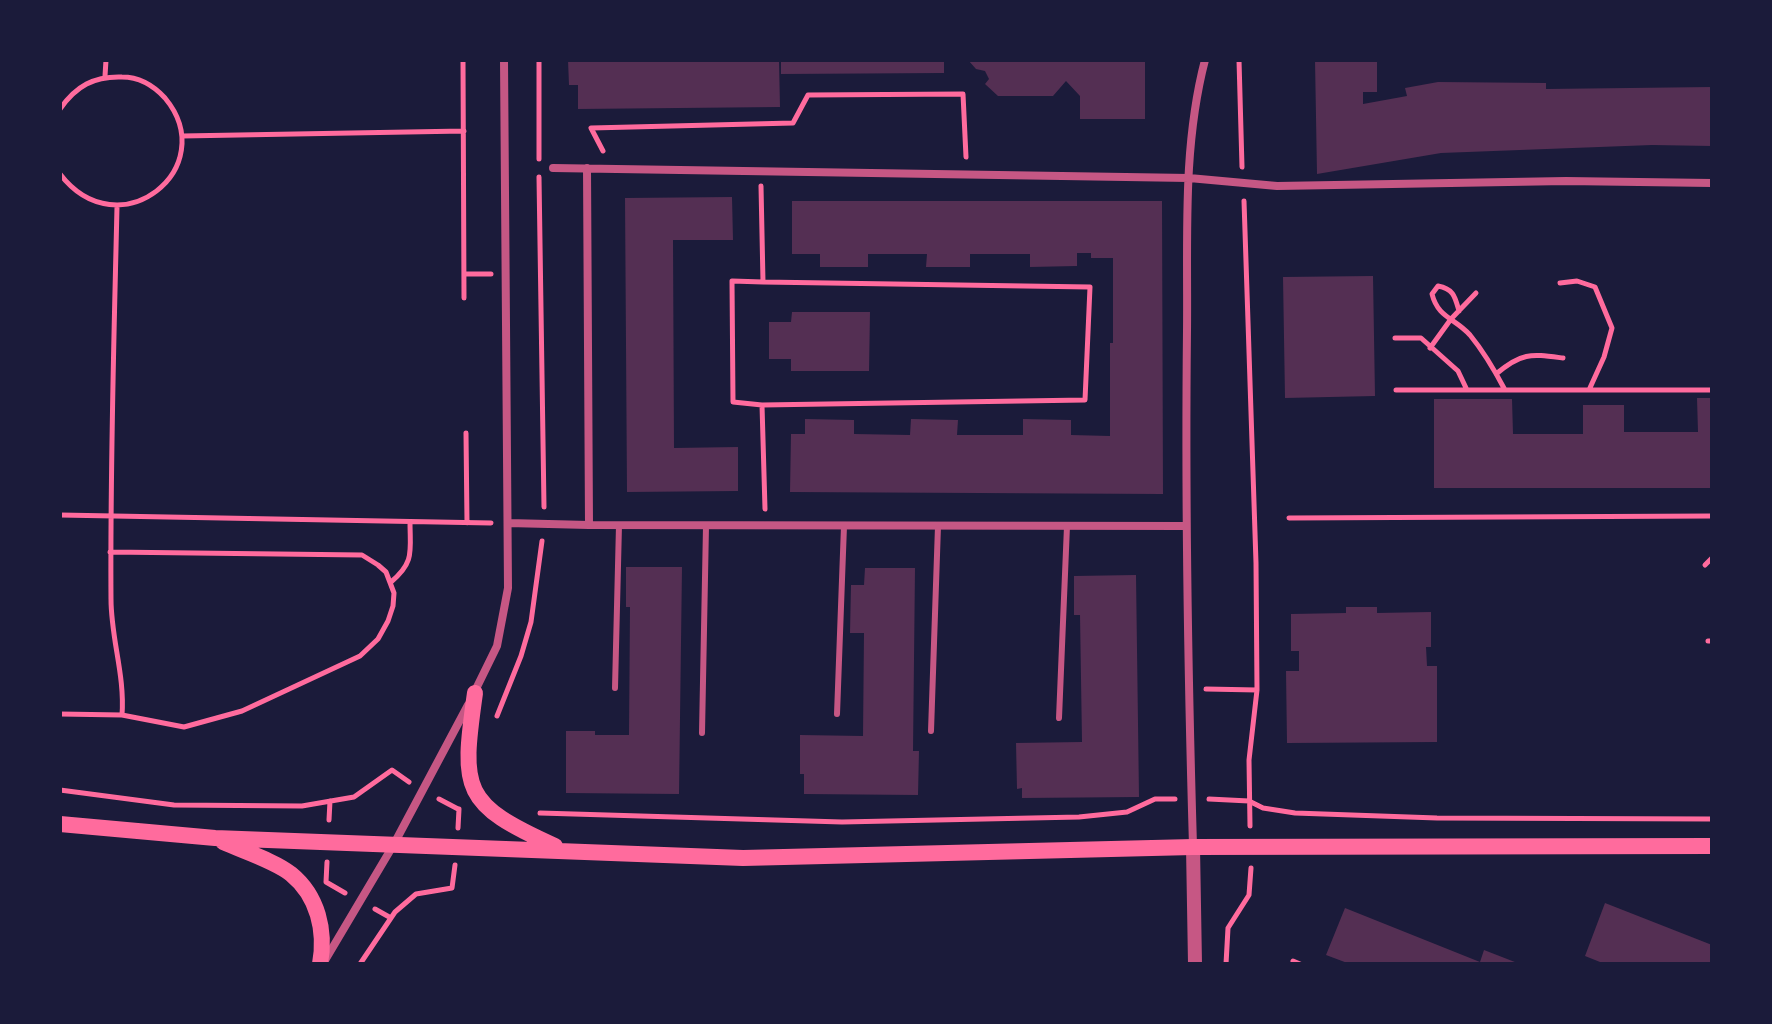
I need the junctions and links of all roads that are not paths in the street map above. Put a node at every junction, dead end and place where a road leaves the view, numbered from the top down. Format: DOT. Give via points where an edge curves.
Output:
graph roads {
  1 [pos="504,60"];
  2 [pos="1205,60"];
  3 [pos="553,168"];
  4 [pos="587,168"];
  5 [pos="1189,178"];
  6 [pos="1712,183"];
  7 [pos="508,523"];
  8 [pos="589,525"];
  9 [pos="619,525"];
  10 [pos="706,526"];
  11 [pos="844,526"];
  12 [pos="938,526"];
  13 [pos="1067,526"];
  14 [pos="1185,526"];
  15 [pos="615,688"];
  16 [pos="475,693"];
  17 [pos="837,714"];
  18 [pos="1059,718"];
  19 [pos="931,731"];
  20 [pos="702,733"];
  21 [pos="60,824"];
  22 [pos="215,838"];
  23 [pos="394,844"];
  24 [pos="1712,846"];
  25 [pos="1193,847"];
  26 [pos="564,850"];
  27 [pos="321,964"];
  28 [pos="1195,964"];
  1 -- 7 [label="street"];
  2 -- 5 [label="street" via="1196,96"];
  3 -- 4 [label="street"];
  4 -- 5 [label="street"];
  4 -- 8 [label="street"];
  5 -- 6 [label="street" via="1277,186"];
  5 -- 14 [label="street"];
  7 -- 8 [label="street"];
  7 -- 16 [label="street" via="508,588 497,646"];
  8 -- 9 [label="street"];
  9 -- 10 [label="street"];
  9 -- 15 [label="lane"];
  10 -- 11 [label="street"];
  10 -- 20 [label="lane"];
  11 -- 12 [label="street"];
  11 -- 17 [label="lane"];
  12 -- 13 [label="street"];
  12 -- 19 [label="lane"];
  13 -- 14 [label="street"];
  13 -- 18 [label="lane"];
  14 -- 25 [label="street"];
  16 -- 23 [label="street"];
  16 -- 26 [label="main road" via="467,769 478,797 495,816"];
  21 -- 22 [label="main road"];
  22 -- 23 [label="main road"];
  22 -- 27 [label="main road" via="290,873 308,893 322,924"];
  23 -- 26 [label="main road"];
  23 -- 27 [label="street"];
  24 -- 25 [label="main road"];
  25 -- 26 [label="main road" via="743,858"];
  25 -- 28 [label="street"];
}
